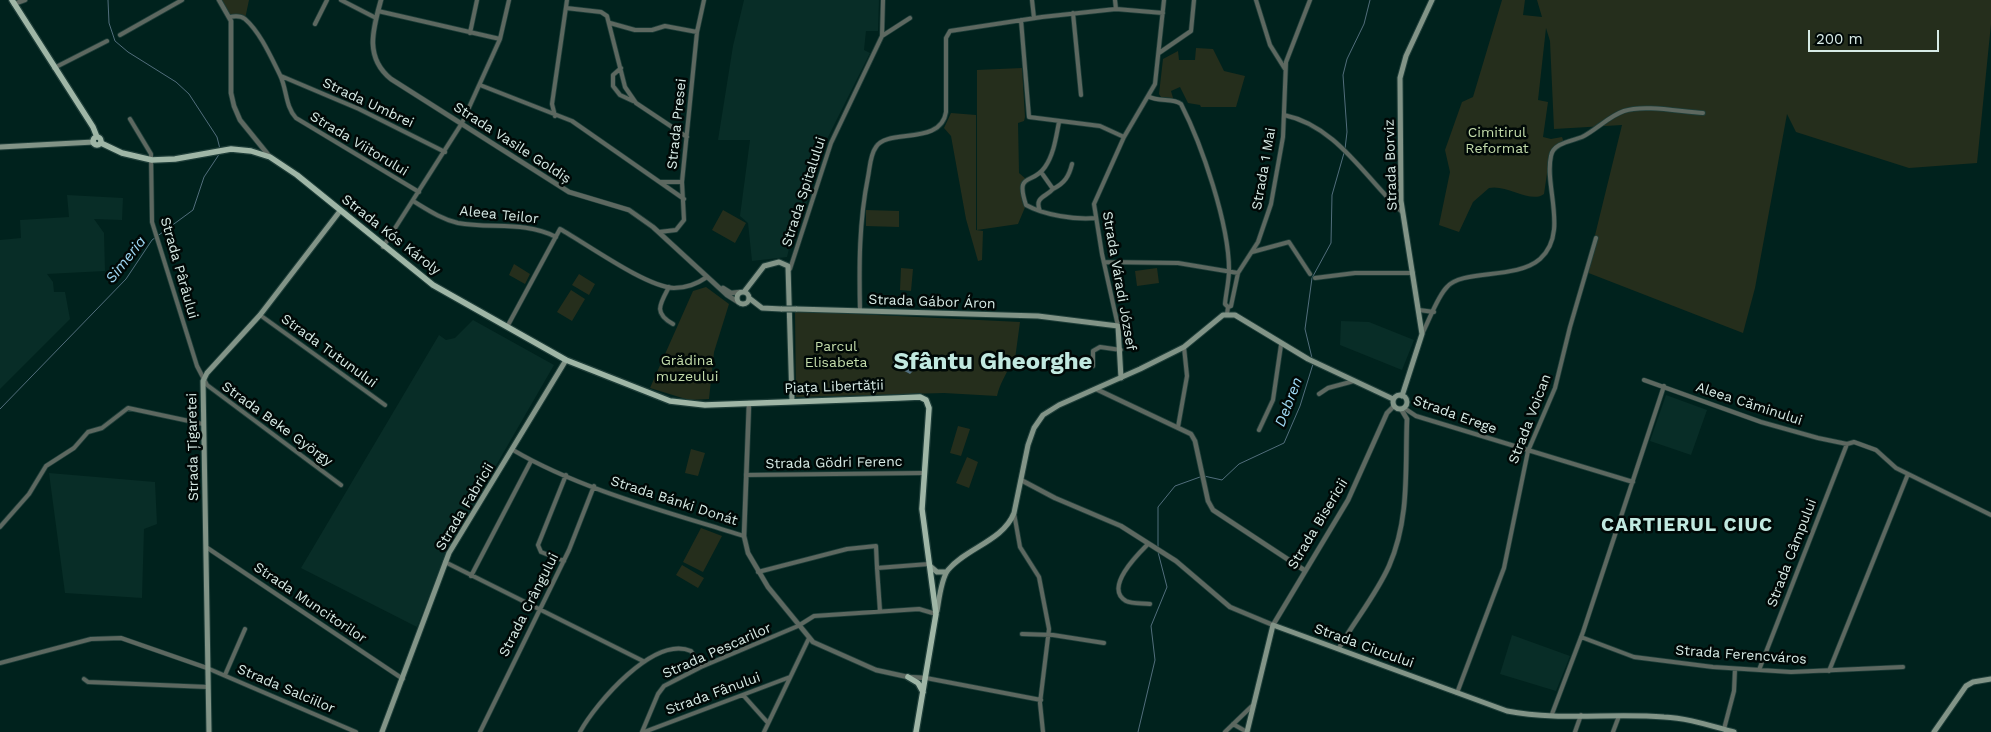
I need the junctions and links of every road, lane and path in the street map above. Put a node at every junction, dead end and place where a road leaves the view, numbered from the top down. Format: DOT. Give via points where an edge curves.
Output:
graph roads {
  1 [pos="25,0"];
  2 [pos="182,0"];
  3 [pos="219,0"];
  4 [pos="327,0"];
  5 [pos="341,0"];
  6 [pos="381,0"];
  7 [pos="477,0"];
  8 [pos="509,0"];
  9 [pos="567,0"];
  10 [pos="704,0"];
  11 [pos="883,0"];
  12 [pos="1032,0"];
  13 [pos="1115,0"];
  14 [pos="1164,0"];
  15 [pos="1194,0"];
  16 [pos="1256,0"];
  17 [pos="1306,0"];
  18 [pos="1310,0"];
  19 [pos="1432,0"];
  20 [pos="13,2"];
  21 [pos="1306,7"];
  22 [pos="566,8"];
  23 [pos="1116,9"];
  24 [pos="378,11"];
  25 [pos="1163,12"];
  26 [pos="1073,13"];
  27 [pos="230,17"];
  28 [pos="376,18"];
  29 [pos="910,18"];
  30 [pos="1034,18"];
  31 [pos="1021,20"];
  32 [pos="610,23"];
  33 [pos="314,24"];
  34 [pos="697,32"];
  35 [pos="470,33"];
  36 [pos="120,34"];
  37 [pos="882,36"];
  38 [pos="500,39"];
  39 [pos="107,41"];
  40 [pos="1159,53"];
  41 [pos="54,68"];
  42 [pos="621,68"];
  43 [pos="1285,69"];
  44 [pos="281,76"];
  45 [pos="480,86"];
  46 [pos="1081,95"];
  47 [pos="1148,96"];
  48 [pos="636,103"];
  49 [pos="552,104"];
  50 [pos="544,112"];
  51 [pos="1704,113"];
  52 [pos="1284,115"];
  53 [pos="556,116"];
  54 [pos="130,120"];
  55 [pos="1059,122"];
  56 [pos="462,123"];
  57 [pos="687,137"];
  58 [pos="1124,137"];
  59 [pos="95,140"];
  60 [pos="0,147"];
  61 [pos="445,152"];
  62 [pos="270,157"];
  63 [pos="152,160"];
  64 [pos="1072,164"];
  65 [pos="1041,172"];
  66 [pos="660,182"];
  67 [pos="682,182"];
  68 [pos="1053,189"];
  69 [pos="419,192"];
  70 [pos="684,200"];
  71 [pos="413,201"];
  72 [pos="340,211"];
  73 [pos="1040,211"];
  74 [pos="1402,212"];
  75 [pos="1096,218"];
  76 [pos="659,232"];
  77 [pos="556,237"];
  78 [pos="1596,238"];
  79 [pos="383,247"];
  80 [pos="1252,252"];
  81 [pos="1104,262"];
  82 [pos="790,269"];
  83 [pos="1229,271"];
  84 [pos="1413,272"];
  85 [pos="1238,273"];
  86 [pos="1310,274"];
  87 [pos="707,277"];
  88 [pos="1315,278"];
  89 [pos="717,285"];
  90 [pos="669,287"];
  91 [pos="746,294"];
  92 [pos="738,302"];
  93 [pos="1228,310"];
  94 [pos="1419,310"];
  95 [pos="860,311"];
  96 [pos="1434,312"];
  97 [pos="260,315"];
  98 [pos="673,324"];
  99 [pos="1118,326"];
  100 [pos="507,327"];
  101 [pos="1422,334"];
  102 [pos="1281,345"];
  103 [pos="1184,347"];
  104 [pos="1121,350"];
  105 [pos="566,360"];
  106 [pos="1094,366"];
  107 [pos="204,378"];
  108 [pos="1121,378"];
  109 [pos="1644,380"];
  110 [pos="1354,381"];
  111 [pos="1105,385"];
  112 [pos="1664,386"];
  113 [pos="1096,389"];
  114 [pos="1319,394"];
  115 [pos="1402,396"];
  116 [pos="1111,397"];
  117 [pos="1393,399"];
  118 [pos="792,401"];
  119 [pos="749,403"];
  120 [pos="385,405"];
  121 [pos="1394,406"];
  122 [pos="1402,409"];
  123 [pos="204,424"];
  124 [pos="1178,426"];
  125 [pos="1259,430"];
  126 [pos="1847,444"];
  127 [pos="513,450"];
  128 [pos="1528,451"];
  129 [pos="531,461"];
  130 [pos="923,473"];
  131 [pos="1908,474"];
  132 [pos="566,475"];
  133 [pos="746,476"];
  134 [pos="1021,480"];
  135 [pos="1633,482"];
  136 [pos="342,484"];
  137 [pos="594,486"];
  138 [pos="1014,513"];
  139 [pos="1991,515"];
  140 [pos="0,527"];
  141 [pos="744,536"];
  142 [pos="1148,544"];
  143 [pos="206,547"];
  144 [pos="564,561"];
  145 [pos="445,562"];
  146 [pos="929,564"];
  147 [pos="877,568"];
  148 [pos="1304,570"];
  149 [pos="758,572"];
  150 [pos="946,572"];
  151 [pos="472,576"];
  152 [pos="1150,604"];
  153 [pos="540,611"];
  154 [pos="880,611"];
  155 [pos="936,614"];
  156 [pos="1273,625"];
  157 [pos="798,626"];
  158 [pos="245,629"];
  159 [pos="1022,634"];
  160 [pos="1049,635"];
  161 [pos="1581,637"];
  162 [pos="809,638"];
  163 [pos="1104,643"];
  164 [pos="1339,648"];
  165 [pos="643,661"];
  166 [pos="0,663"];
  167 [pos="701,667"];
  168 [pos="1903,667"];
  169 [pos="207,668"];
  170 [pos="1735,669"];
  171 [pos="1759,670"];
  172 [pos="1829,671"];
  173 [pos="225,676"];
  174 [pos="908,677"];
  175 [pos="84,678"];
  176 [pos="790,678"];
  177 [pos="926,678"];
  178 [pos="403,679"];
  179 [pos="1991,679"];
  180 [pos="208,687"];
  181 [pos="923,692"];
  182 [pos="1457,693"];
  183 [pos="743,695"];
  184 [pos="1040,700"];
  185 [pos="1253,706"];
  186 [pos="1552,714"];
  187 [pos="1581,715"];
  188 [pos="1619,716"];
  189 [pos="768,723"];
  190 [pos="1233,724"];
  191 [pos="1724,729"];
  192 [pos="209,732"];
  193 [pos="356,732"];
  194 [pos="382,732"];
  195 [pos="480,732"];
  196 [pos="580,732"];
  197 [pos="643,732"];
  198 [pos="764,732"];
  199 [pos="916,732"];
  200 [pos="1043,732"];
  201 [pos="1225,732"];
  202 [pos="1247,732"];
  203 [pos="1575,732"];
  204 [pos="1613,732"];
  205 [pos="1734,732"];
  206 [pos="1934,732"];
  1 -- 20 [label="street"];
  2 -- 36 [label="street"];
  3 -- 27 [label="street"];
  4 -- 33 [label="street"];
  5 -- 28 [label="street"];
  6 -- 24 [label="street, Strada Vasile Goldiș"];
  7 -- 35 [label="street"];
  8 -- 38 [label="street"];
  9 -- 22 [label="street"];
  10 -- 34 [label="street, Strada Presei"];
  11 -- 37 [label="street, Strada Spitalului"];
  12 -- 30 [label="street"];
  13 -- 23 [label="street"];
  14 -- 25 [label="street, Strada Váradi József"];
  15 -- 40 [label="street" via="1191,32"];
  16 -- 43 [label="street" via="1270,45"];
  17 -- 21 [label="street"];
  18 -- 21 [label="street, Strada 1 Mai"];
  19 -- 74 [label="main road, Strada Borviz" via="1401,71"];
  20 -- 41 [label="main road"];
  21 -- 43 [label="street, Strada 1 Mai"];
  22 -- 32 [label="street" via="603,13"];
  22 -- 49 [label="street"];
  23 -- 25 [label="street"];
  23 -- 26 [label="street"];
  24 -- 28 [label="street, Strada Vasile Goldiș"];
  24 -- 35 [label="street"];
  25 -- 40 [label="street, Strada Váradi József"];
  26 -- 30 [label="street"];
  26 -- 46 [label="street"];
  27 -- 44 [label="street, Strada Viitorului" via="245,19"];
  27 -- 62 [label="street" via="234,106 244,126"];
  28 -- 56 [label="street, Strada Vasile Goldiș" via="372,47 380,69 400,86"];
  29 -- 37 [label="street"];
  30 -- 31 [label="street"];
  31 -- 55 [label="street" via="1027,115"];
  31 -- 95 [label="street" via="950,31 946,38 944,120 932,131 882,141 873,153 859,249"];
  32 -- 34 [label="street" via="635,30 665,26"];
  32 -- 42 [label="street"];
  34 -- 57 [label="street, Strada Presei"];
  35 -- 38 [label="street"];
  37 -- 82 [label="street, Strada Spitalului" via="831,143"];
  38 -- 45 [label="street"];
  39 -- 41 [label="street"];
  40 -- 47 [label="street, Strada Váradi József" via="1155,84"];
  41 -- 59 [label="main road" via="93,127"];
  42 -- 48 [label="street" via="627,91"];
  42 -- 48 [label="street" via="613,75 613,86"];
  43 -- 52 [label="street, Strada 1 Mai"];
  44 -- 61 [label="street, Strada Umbrei" via="359,109"];
  44 -- 69 [label="street, Strada Viitorului" via="290,109 296,118"];
  45 -- 50 [label="street"];
  45 -- 56 [label="street"];
  47 -- 58 [label="street, Strada Váradi József"];
  47 -- 83 [label="street" via="1155,100 1178,102 1185,111 1212,181 1227,246"];
  48 -- 57 [label="street"];
  49 -- 50 [label="street"];
  49 -- 53 [label="street"];
  50 -- 53 [label="street"];
  51 -- 96 [label="street" via="1624,111 1556,148 1550,157 1554,218 1547,251 1539,260 1517,271 1456,281 1447,286"];
  52 -- 74 [label="street" via="1312,124 1349,153 1377,188"];
  52 -- 80 [label="street, Strada 1 Mai" via="1281,158 1271,204"];
  53 -- 66 [label="street" via="572,121"];
  54 -- 63 [label="street" via="150,149"];
  55 -- 58 [label="street" via="1100,126"];
  55 -- 65 [label="street" via="1053,149"];
  56 -- 61 [label="street"];
  56 -- 76 [label="street, Strada Vasile Goldiș" via="569,192 621,206"];
  57 -- 67 [label="street, Strada Presei"];
  58 -- 75 [label="street, Strada Váradi József" via="1095,201"];
  59 -- 60 [label="main road"];
  59 -- 63 [label="main road, Strada Kós Károly" via="101,139 101,143 122,153"];
  61 -- 69 [label="street"];
  62 -- 63 [label="main road, Strada Kós Károly" via="244,150 223,149 183,158"];
  62 -- 72 [label="main road, Strada Kós Károly"];
  63 -- 107 [label="street, Strada Pârâului" via="153,227 197,366"];
  64 -- 68 [label="street" via="1070,174"];
  65 -- 68 [label="street"];
  65 -- 73 [label="street" via="1025,180 1022,193 1026,205"];
  66 -- 67 [label="street"];
  66 -- 70 [label="street"];
  67 -- 70 [label="street, Strada Presei"];
  68 -- 73 [label="street" via="1038,203"];
  69 -- 71 [label="street"];
  70 -- 76 [label="street, Strada Presei" via="683,224 676,230"];
  71 -- 77 [label="street, Aleea Teilor" via="449,220 484,226 534,228"];
  71 -- 79 [label="street"];
  72 -- 79 [label="main road, Strada Kós Károly"];
  72 -- 97 [label="main road, Strada Țigaretei"];
  73 -- 75 [label="street"];
  74 -- 84 [label="main road, Strada Borviz"];
  75 -- 81 [label="street, Strada Váradi József"];
  76 -- 87 [label="street, Strada Vasile Goldiș"];
  77 -- 90 [label="street" via="560,229 630,271"];
  77 -- 100 [label="street"];
  78 -- 128 [label="street, Strada Voican" via="1555,388"];
  79 -- 100 [label="main road, Strada Kós Károly" via="425,280"];
  80 -- 85 [label="street, Strada 1 Mai"];
  80 -- 86 [label="street" via="1289,242"];
  81 -- 83 [label="street" via="1178,263"];
  81 -- 99 [label="street, Strada Váradi József"];
  82 -- 91 [label="main road" via="784,262 764,266"];
  82 -- 118 [label="main road, Strada Spitalului"];
  83 -- 85 [label="street"];
  83 -- 93 [label="street" via="1225,304"];
  84 -- 88 [label="street" via="1355,273"];
  84 -- 94 [label="main road, Strada Borviz"];
  85 -- 93 [label="street, Strada 1 Mai"];
  87 -- 89 [label="street, Strada Vasile Goldiș"];
  87 -- 90 [label="street" via="691,286"];
  89 -- 91 [label="street, Strada Vasile Goldiș" via="731,292"];
  89 -- 92 [label="street, Strada Vasile Goldiș"];
  90 -- 98 [label="street" via="660,313"];
  91 -- 92 [label="main road" via="737,296"];
  91 -- 92 [label="main road" via="745,304"];
  91 -- 95 [label="main road, Strada Gábor Áron, bridge" via="762,308"];
  93 -- 102 [label="main road"];
  93 -- 103 [label="main road"];
  94 -- 96 [label="street"];
  94 -- 101 [label="main road, Strada Borviz"];
  95 -- 99 [label="main road, Strada Gábor Áron" via="1038,316"];
  96 -- 101 [label="street"];
  97 -- 107 [label="main road, Strada Țigaretei"];
  97 -- 120 [label="street, Strada Tutunului"];
  99 -- 104 [label="main road, Strada Váradi József"];
  100 -- 105 [label="main road, Strada Kós Károly"];
  101 -- 115 [label="main road"];
  102 -- 110 [label="main road"];
  102 -- 125 [label="street" via="1273,400"];
  103 -- 108 [label="main road"];
  103 -- 124 [label="street" via="1187,376"];
  104 -- 106 [label="street" via="1100,347 1093,351"];
  104 -- 108 [label="main road, Strada Váradi József"];
  105 -- 119 [label="main road, Strada Kós Károly" via="678,403"];
  105 -- 127 [label="main road, Strada Fabricii"];
  107 -- 123 [label="main road, Strada Țigaretei"];
  107 -- 136 [label="street, Strada Beke György" via="208,387"];
  108 -- 111 [label="main road"];
  109 -- 112 [label="street, Aleea Căminului"];
  110 -- 114 [label="street"];
  110 -- 117 [label="main road"];
  111 -- 113 [label="main road"];
  111 -- 116 [label="street"];
  112 -- 126 [label="street, Aleea Căminului" via="1761,422"];
  112 -- 135 [label="street"];
  113 -- 116 [label="street"];
  113 -- 134 [label="main road" via="1059,404 1043,415 1028,445"];
  115 -- 117 [label="main road"];
  115 -- 122 [label="main road" via="1407,402"];
  116 -- 124 [label="street"];
  117 -- 121 [label="main road"];
  118 -- 119 [label="main road, Piața Libertății"];
  118 -- 130 [label="main road, Piața Libertății" via="920,397 928,402 929,408"];
  119 -- 133 [label="street"];
  121 -- 122 [label="main road"];
  121 -- 148 [label="street, Strada Bisericii" via="1387,413 1344,507"];
  122 -- 128 [label="street, Strada Erege"];
  122 -- 164 [label="street" via="1407,419 1407,490 1399,536 1384,576"];
  123 -- 140 [label="street" via="128,408 102,428 88,432 74,448 46,466 29,494"];
  123 -- 143 [label="main road, Strada Țigaretei"];
  124 -- 148 [label="street" via="1194,438 1213,510"];
  126 -- 131 [label="street, Aleea Căminului" via="1854,442 1876,450"];
  126 -- 171 [label="street, Strada Câmpului"];
  127 -- 129 [label="street, Strada Bánki Donát"];
  127 -- 145 [label="main road, Strada Fabricii"];
  128 -- 135 [label="street, Strada Erege"];
  128 -- 182 [label="street, Strada Voican" via="1504,568"];
  129 -- 132 [label="street, Strada Bánki Donát"];
  129 -- 151 [label="street"];
  130 -- 133 [label="street, Strada Gödri Ferenc"];
  130 -- 146 [label="main road" via="922,522"];
  131 -- 139 [label="street, Aleea Căminului"];
  131 -- 172 [label="street"];
  132 -- 137 [label="street, Strada Bánki Donát"];
  132 -- 144 [label="street" via="538,545 541,552"];
  133 -- 141 [label="street"];
  134 -- 138 [label="main road"];
  134 -- 142 [label="street, Strada Ciucului" via="1055,498 1111,520"];
  135 -- 161 [label="street"];
  137 -- 141 [label="street, Strada Bánki Donát"];
  137 -- 144 [label="street, Strada Crângului"];
  138 -- 150 [label="main road" via="1005,527"];
  138 -- 160 [label="street" via="1022,551 1040,578"];
  141 -- 149 [label="street, Strada Bánki Donát"];
  142 -- 152 [label="street" via="1127,566 1120,590 1124,600"];
  142 -- 156 [label="street, Strada Ciucului" via="1167,555 1230,607"];
  143 -- 169 [label="main road, Strada Țigaretei"];
  143 -- 178 [label="street, Strada Muncitorilor"];
  144 -- 153 [label="street, Strada Crângului"];
  145 -- 151 [label="street"];
  145 -- 178 [label="main road, Strada Fabricii"];
  146 -- 147 [label="street"];
  146 -- 150 [label="main road" via="937,572"];
  146 -- 155 [label="main road"];
  147 -- 149 [label="street" via="876,546 847,549"];
  147 -- 154 [label="street"];
  148 -- 156 [label="street, Strada Bisericii"];
  149 -- 157 [label="street, Strada Bánki Donát"];
  150 -- 155 [label="main road"];
  151 -- 153 [label="street"];
  153 -- 165 [label="street"];
  153 -- 195 [label="street, Strada Crângului"];
  154 -- 155 [label="street, Strada Pescarilor" via="923,609"];
  154 -- 157 [label="street, Strada Pescarilor" via="814,616"];
  155 -- 177 [label="main road"];
  156 -- 164 [label="main road, Strada Ciucului"];
  156 -- 185 [label="main road"];
  157 -- 162 [label="street, Strada Bánki Donát"];
  157 -- 167 [label="street, Strada Pescarilor"];
  158 -- 173 [label="street"];
  159 -- 160 [label="street"];
  160 -- 163 [label="street"];
  160 -- 184 [label="street"];
  161 -- 170 [label="street, Strada Ferencváros" via="1634,657"];
  161 -- 186 [label="street"];
  162 -- 174 [label="street, Strada Bánki Donát" via="866,666"];
  162 -- 176 [label="street"];
  164 -- 182 [label="main road, Strada Ciucului"];
  165 -- 167 [label="street" via="682,649 691,651"];
  165 -- 196 [label="street" via="596,707"];
  166 -- 169 [label="street, Strada Salciilor" via="90,639 112,637"];
  167 -- 197 [label="street, Strada Pescarilor" via="660,690"];
  168 -- 172 [label="street, Strada Ferencváros"];
  169 -- 173 [label="street, Strada Salciilor"];
  169 -- 180 [label="main road, Strada Țigaretei"];
  170 -- 171 [label="street, Strada Ferencváros"];
  170 -- 191 [label="street" via="1734,691"];
  171 -- 172 [label="street, Strada Ferencváros"];
  173 -- 193 [label="street, Strada Salciilor"];
  174 -- 177 [label="street, Strada Bánki Donát"];
  174 -- 181 [label="main road"];
  175 -- 180 [label="street" via="88,682"];
  176 -- 183 [label="street, Strada Fânului"];
  176 -- 189 [label="street"];
  177 -- 181 [label="main road"];
  177 -- 184 [label="street"];
  178 -- 194 [label="main road, Strada Fabricii"];
  179 -- 206 [label="main road" via="1973,682 1964,689"];
  180 -- 192 [label="main road, Strada Țigaretei"];
  181 -- 199 [label="main road"];
  182 -- 186 [label="main road, Strada Ciucului" via="1507,711"];
  183 -- 189 [label="street"];
  183 -- 197 [label="street, Strada Fânului"];
  184 -- 200 [label="street"];
  185 -- 190 [label="street"];
  185 -- 202 [label="main road"];
  186 -- 187 [label="main road, Strada Ciucului"];
  187 -- 188 [label="main road, Strada Ciucului"];
  187 -- 203 [label="street"];
  188 -- 191 [label="main road, Strada Ciucului" via="1680,718"];
  188 -- 204 [label="street"];
  189 -- 198 [label="street"];
  190 -- 201 [label="street"];
  190 -- 202 [label="street"];
  191 -- 205 [label="main road, Strada Ciucului"];
}
